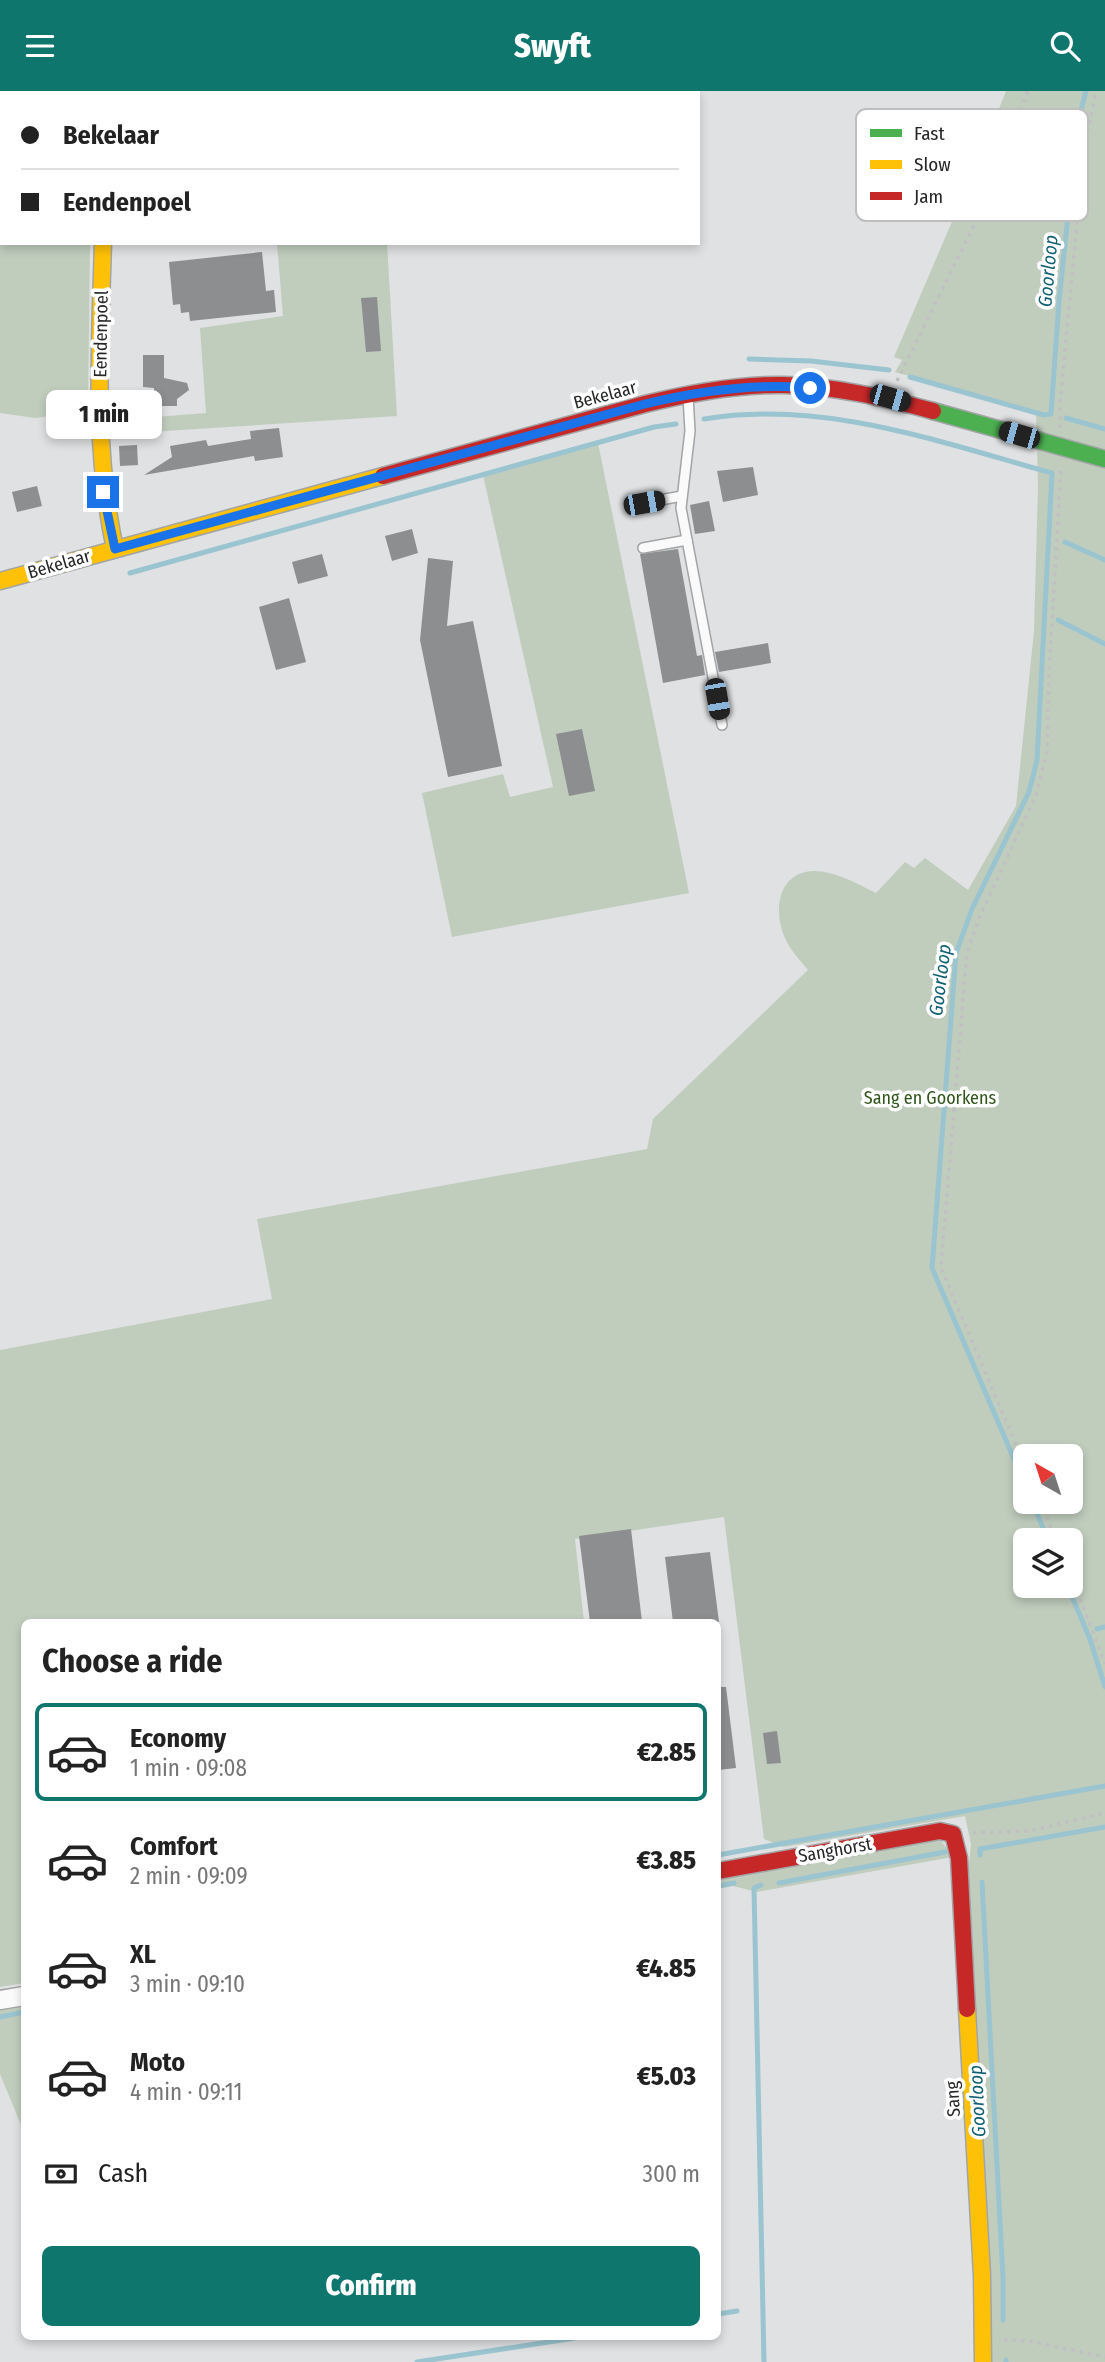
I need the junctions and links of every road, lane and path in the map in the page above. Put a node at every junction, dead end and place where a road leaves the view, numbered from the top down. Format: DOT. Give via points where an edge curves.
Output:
graph roads {
  1 [pos="1028,91"];
  2 [pos="1096,91"];
  3 [pos="1021,109"];
  4 [pos="1088,132"];
  5 [pos="976,221"];
  6 [pos="1077,221"];
  7 [pos="103,245"];
  8 [pos="687,394"];
  9 [pos="890,398"];
  10 [pos="1060,430"];
  11 [pos="1105,459"];
  12 [pos="1072,471"];
  13 [pos="682,496"];
  14 [pos="644,503"];
  15 [pos="687,540"];
  16 [pos="643,548"];
  17 [pos="115,549"];
  18 [pos="0,581"];
  19 [pos="722,726"];
  20 [pos="1016,1444"];
  21 [pos="1080,1598"];
  22 [pos="1105,1664"];
  23 [pos="1105,1813"];
  24 [pos="953,1834"];
  25 [pos="721,1870"];
  26 [pos="21,1996"];
  27 [pos="0,2000"];
  28 [pos="984,2340"];
  29 [pos="1105,2357"];
  30 [pos="983,2362"];
  1 -- 3 [label="path"];
  2 -- 4 [label="path"];
  5 -- 9 [label="path"];
  6 -- 10 [label="path"];
  7 -- 17 [label="street, Eendenpoel" via="103,479"];
  8 -- 9 [label="street, Bekelaar" via="784,385"];
  8 -- 13 [label="lane" via="690,431"];
  8 -- 17 [label="street, Bekelaar"];
  9 -- 11 [label="street, Bekelaar"];
  12 -- 20 [label="path" via="1061,467 1047,752 1036,795 967,952 942,1268"];
  13 -- 14 [label="lane"];
  13 -- 15 [label="lane"];
  15 -- 16 [label="lane"];
  15 -- 19 [label="lane"];
  17 -- 18 [label="street, Bekelaar"];
  21 -- 22 [label="path"];
  23 -- 24 [label="path" via="1029,1831"];
  24 -- 25 [label="street, Sanghorst" via="940,1831"];
  24 -- 28 [label="street, Sang" via="959,1858"];
  26 -- 27 [label="street"];
  28 -- 29 [label="path" via="1029,2341"];
  28 -- 30 [label="street, Sang"];
}
